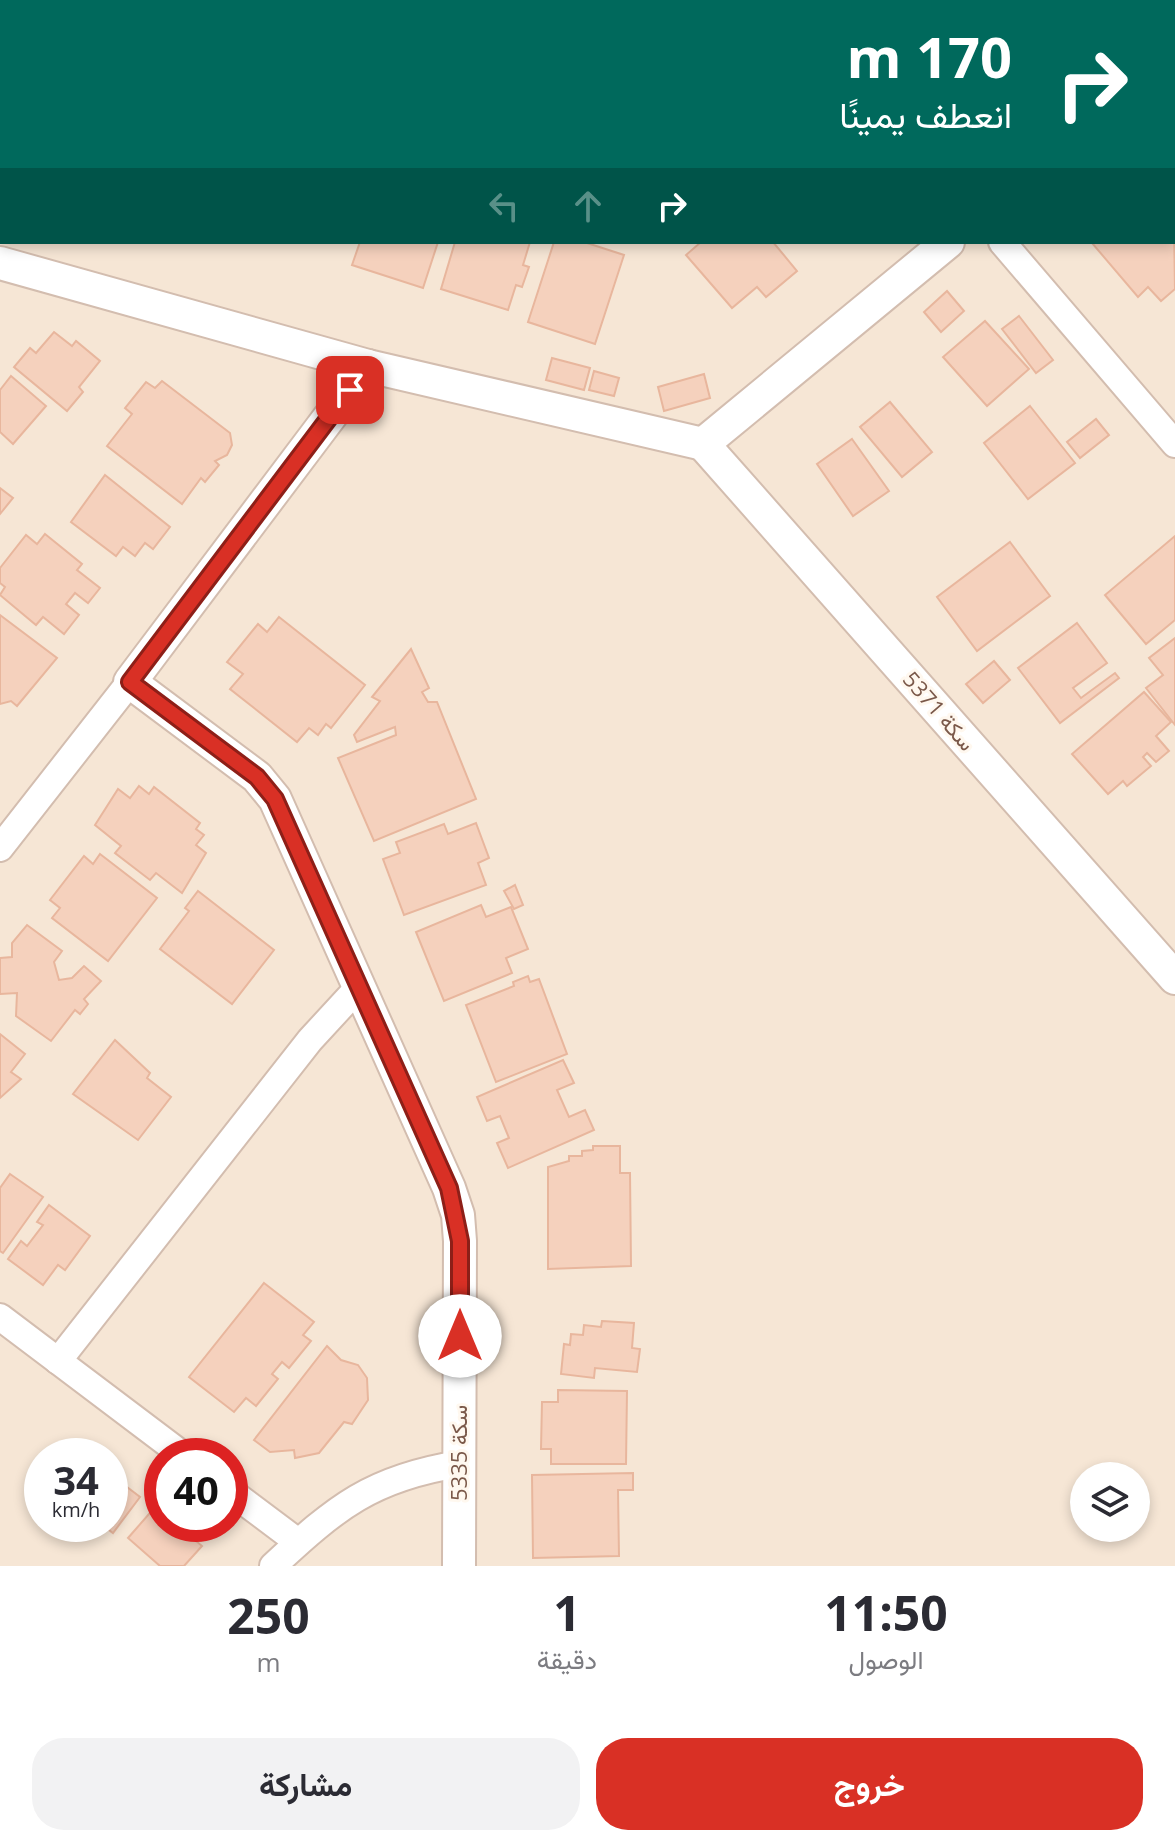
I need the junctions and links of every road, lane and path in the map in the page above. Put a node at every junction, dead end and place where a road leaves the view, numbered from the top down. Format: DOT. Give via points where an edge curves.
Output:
graph roads {
  1 [pos="946,244"];
  2 [pos="1004,244"];
  3 [pos="0,263"];
  4 [pos="368,366"];
  5 [pos="703,444"];
  6 [pos="1175,444"];
  7 [pos="130,682"];
  8 [pos="0,848"];
  9 [pos="1175,978"];
  10 [pos="357,989"];
  11 [pos="0,1317"];
  12 [pos="58,1361"];
  13 [pos="160,1438"];
  14 [pos="459,1464"];
  15 [pos="248,1504"];
  16 [pos="298,1542"];
  17 [pos="273,1566"];
  18 [pos="459,1566"];
  1 -- 5 [label="street"];
  2 -- 6 [label="street"];
  3 -- 4 [label="street"];
  4 -- 5 [label="street"];
  4 -- 7 [label="street"];
  5 -- 9 [label="street, سكة 5371"];
  7 -- 8 [label="street"];
  7 -- 10 [label="street, سكة 5335" via="257,777 275,799"];
  10 -- 12 [label="street" via="310,1040"];
  10 -- 14 [label="street, سكة 5335" via="458,1215"];
  11 -- 12 [label="street"];
  12 -- 13 [label="street"];
  14 -- 16 [label="street" via="414,1471 366,1490"];
  14 -- 18 [label="street, سكة 5335"];
  15 -- 16 [label="street"];
  16 -- 17 [label="street"];
}
